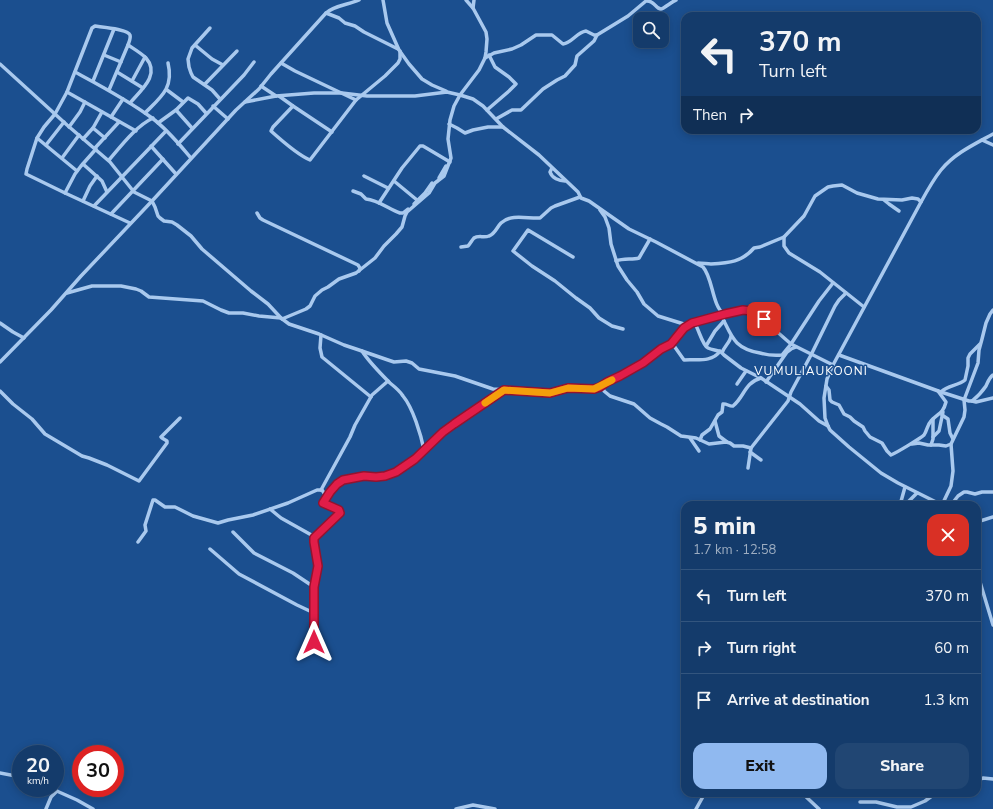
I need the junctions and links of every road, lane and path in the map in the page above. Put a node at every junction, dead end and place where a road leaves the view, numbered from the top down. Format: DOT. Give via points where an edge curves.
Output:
graph roads {
  1 [pos="359,0"];
  2 [pos="383,0"];
  3 [pos="466,0"];
  4 [pos="474,0"];
  5 [pos="676,0"];
  6 [pos="651,1"];
  7 [pos="473,8"];
  8 [pos="326,13"];
  9 [pos="210,28"];
  10 [pos="114,29"];
  11 [pos="597,35"];
  12 [pos="195,44"];
  13 [pos="128,45"];
  14 [pos="237,51"];
  15 [pos="399,51"];
  16 [pos="104,55"];
  17 [pos="489,55"];
  18 [pos="145,57"];
  19 [pos="485,58"];
  20 [pos="121,62"];
  21 [pos="254,62"];
  22 [pos="168,63"];
  23 [pos="281,63"];
  24 [pos="0,64"];
  25 [pos="223,66"];
  26 [pos="75,72"];
  27 [pos="117,72"];
  28 [pos="93,81"];
  29 [pos="132,81"];
  30 [pos="205,84"];
  31 [pos="261,86"];
  32 [pos="143,88"];
  33 [pos="109,90"];
  34 [pos="167,90"];
  35 [pos="67,92"];
  36 [pos="447,92"];
  37 [pos="342,94"];
  38 [pos="362,95"];
  39 [pos="460,95"];
  40 [pos="277,96"];
  41 [pos="122,99"];
  42 [pos="220,99"];
  43 [pos="356,100"];
  44 [pos="85,102"];
  45 [pos="183,102"];
  46 [pos="245,102"];
  47 [pos="130,103"];
  48 [pos="213,106"];
  49 [pos="293,106"];
  50 [pos="176,110"];
  51 [pos="487,110"];
  52 [pos="102,112"];
  53 [pos="206,113"];
  54 [pos="55,114"];
  55 [pos="145,114"];
  56 [pos="111,117"];
  57 [pos="153,118"];
  58 [pos="228,119"];
  59 [pos="496,119"];
  60 [pos="64,122"];
  61 [pos="119,122"];
  62 [pos="158,123"];
  63 [pos="449,124"];
  64 [pos="69,127"];
  65 [pos="503,127"];
  66 [pos="93,128"];
  67 [pos="192,128"];
  68 [pos="166,131"];
  69 [pos="136,132"];
  70 [pos="332,132"];
  71 [pos="993,134"];
  72 [pos="79,135"];
  73 [pos="37,138"];
  74 [pos="105,138"];
  75 [pos="84,139"];
  76 [pos="982,140"];
  77 [pos="178,144"];
  78 [pos="46,145"];
  79 [pos="993,145"];
  80 [pos="152,146"];
  81 [pos="95,149"];
  82 [pos="450,152"];
  83 [pos="62,158"];
  84 [pos="191,158"];
  85 [pos="443,158"];
  86 [pos="163,159"];
  87 [pos="109,160"];
  88 [pos="449,162"];
  89 [pos="83,164"];
  90 [pos="77,171"];
  91 [pos="176,174"];
  92 [pos="97,176"];
  93 [pos="122,176"];
  94 [pos="364,176"];
  95 [pos="394,181"];
  96 [pos="388,188"];
  97 [pos="133,191"];
  98 [pos="352,191"];
  99 [pos="107,192"];
  100 [pos="65,193"];
  101 [pos="580,197"];
  102 [pos="417,200"];
  103 [pos="884,200"];
  104 [pos="152,201"];
  105 [pos="83,202"];
  106 [pos="921,202"];
  107 [pos="379,203"];
  108 [pos="94,206"];
  109 [pos="599,208"];
  110 [pos="899,210"];
  111 [pos="257,213"];
  112 [pos="111,214"];
  113 [pos="130,223"];
  114 [pos="784,237"];
  115 [pos="650,239"];
  116 [pos="461,247"];
  117 [pos="573,257"];
  118 [pos="616,261"];
  119 [pos="697,264"];
  120 [pos="359,270"];
  121 [pos="833,283"];
  122 [pos="66,293"];
  123 [pos="846,293"];
  124 [pos="864,307"];
  125 [pos="993,310"];
  126 [pos="723,314"];
  127 [pos="282,319"];
  128 [pos="724,321"];
  129 [pos="694,322"];
  130 [pos="0,323"];
  131 [pos="687,325"];
  132 [pos="623,329"];
  133 [pos="321,335"];
  134 [pos="731,336"];
  135 [pos="24,338"];
  136 [pos="982,339"];
  137 [pos="672,344"];
  138 [pos="791,344"];
  139 [pos="706,346"];
  140 [pos="796,347"];
  141 [pos="362,351"];
  142 [pos="721,352"];
  143 [pos="811,355"];
  144 [pos="839,355"];
  145 [pos="0,362"];
  146 [pos="833,365"];
  147 [pos="746,371"];
  148 [pos="993,375"];
  149 [pos="761,378"];
  150 [pos="388,381"];
  151 [pos="766,382"];
  152 [pos="603,384"];
  153 [pos="737,384"];
  154 [pos="826,386"];
  155 [pos="504,390"];
  156 [pos="0,391"];
  157 [pos="939,391"];
  158 [pos="371,397"];
  159 [pos="790,398"];
  160 [pos="993,398"];
  161 [pos="964,400"];
  162 [pos="972,401"];
  163 [pos="942,413"];
  164 [pos="180,418"];
  165 [pos="933,419"];
  166 [pos="715,421"];
  167 [pos="828,426"];
  168 [pos="690,438"];
  169 [pos="933,438"];
  170 [pos="953,439"];
  171 [pos="700,440"];
  172 [pos="728,442"];
  173 [pos="951,444"];
  174 [pos="909,445"];
  175 [pos="931,445"];
  176 [pos="424,450"];
  177 [pos="750,450"];
  178 [pos="699,451"];
  179 [pos="761,460"];
  180 [pos="748,468"];
  181 [pos="905,487"];
  182 [pos="321,490"];
  183 [pos="917,492"];
  184 [pos="993,492"];
  185 [pos="326,496"];
  186 [pos="901,501"];
  187 [pos="909,501"];
  188 [pos="934,501"];
  189 [pos="944,501"];
  190 [pos="954,501"];
  191 [pos="270,509"];
  192 [pos="993,517"];
  193 [pos="981,521"];
  194 [pos="233,532"];
  195 [pos="315,537"];
  196 [pos="138,542"];
  197 [pos="210,549"];
  198 [pos="981,586"];
  199 [pos="314,587"];
  200 [pos="314,614"];
  201 [pos="993,626"];
  202 [pos="314,642"];
  203 [pos="0,773"];
  204 [pos="12,775"];
  205 [pos="981,779"];
  206 [pos="993,780"];
  207 [pos="64,794"];
  208 [pos="50,797"];
  209 [pos="703,797"];
  210 [pos="806,797"];
  211 [pos="930,797"];
  212 [pos="860,802"];
  213 [pos="46,809"];
  214 [pos="93,809"];
  215 [pos="456,809"];
  216 [pos="494,809"];
  217 [pos="696,809"];
  218 [pos="819,809"];
  1 -- 8 [label="street" via="333,8"];
  2 -- 15 [label="street" via="388,23"];
  3 -- 7 [label="street"];
  4 -- 7 [label="street"];
  5 -- 6 [label="street" via="662,9"];
  6 -- 11 [label="street" via="645,1 628,16"];
  7 -- 19 [label="street" via="486,32"];
  8 -- 15 [label="street"];
  8 -- 23 [label="street"];
  9 -- 12 [label="street"];
  10 -- 13 [label="street" via="129,33 131,38"];
  10 -- 16 [label="street"];
  10 -- 26 [label="street" via="97,26 92,28"];
  11 -- 17 [label="street" via="586,30 563,44 552,35 538,35 512,49"];
  11 -- 59 [label="street" via="577,56 575,64 565,76 543,89 520,110 512,110"];
  12 -- 25 [label="street"];
  12 -- 30 [label="street" via="188,59 189,67 194,77"];
  13 -- 18 [label="street"];
  13 -- 20 [label="street"];
  14 -- 25 [label="street"];
  15 -- 36 [label="street" via="422,79"];
  15 -- 38 [label="street" via="398,63"];
  16 -- 20 [label="street"];
  16 -- 28 [label="street"];
  17 -- 19 [label="street"];
  17 -- 51 [label="street" via="495,67 516,84"];
  18 -- 29 [label="street"];
  18 -- 32 [label="street" via="151,74"];
  19 -- 39 [label="street"];
  20 -- 27 [label="street"];
  21 -- 42 [label="street"];
  22 -- 34 [label="street" via="170,76"];
  23 -- 31 [label="street"];
  23 -- 37 [label="street"];
  24 -- 54 [label="street"];
  25 -- 30 [label="street"];
  26 -- 28 [label="street"];
  26 -- 35 [label="street"];
  27 -- 29 [label="street"];
  27 -- 33 [label="street"];
  28 -- 33 [label="street"];
  29 -- 32 [label="street"];
  30 -- 42 [label="street"];
  31 -- 40 [label="street"];
  31 -- 46 [label="street"];
  32 -- 47 [label="street"];
  33 -- 41 [label="street"];
  34 -- 45 [label="street"];
  34 -- 55 [label="street"];
  35 -- 44 [label="street"];
  35 -- 54 [label="street"];
  36 -- 38 [label="street" via="411,96"];
  36 -- 39 [label="street"];
  37 -- 38 [label="street"];
  37 -- 40 [label="street"];
  37 -- 43 [label="street"];
  38 -- 43 [label="street"];
  39 -- 51 [label="street" via="473,99"];
  39 -- 63 [label="street"];
  40 -- 46 [label="street"];
  40 -- 49 [label="street"];
  41 -- 47 [label="street"];
  41 -- 56 [label="street"];
  42 -- 48 [label="street"];
  43 -- 70 [label="street"];
  44 -- 52 [label="street"];
  44 -- 64 [label="street"];
  45 -- 50 [label="street"];
  45 -- 53 [label="street" via="190,98"];
  46 -- 58 [label="street"];
  47 -- 55 [label="street"];
  48 -- 53 [label="street"];
  48 -- 58 [label="street"];
  49 -- 70 [label="street"];
  49 -- 70 [label="street" via="271,131 301,155 310,160"];
  50 -- 62 [label="street"];
  50 -- 67 [label="street"];
  51 -- 59 [label="street"];
  52 -- 56 [label="street"];
  52 -- 66 [label="street"];
  53 -- 67 [label="street"];
  54 -- 60 [label="street"];
  54 -- 73 [label="street"];
  55 -- 57 [label="street"];
  56 -- 61 [label="street"];
  57 -- 62 [label="street"];
  57 -- 69 [label="street"];
  58 -- 84 [label="street"];
  59 -- 65 [label="street"];
  60 -- 64 [label="street"];
  60 -- 78 [label="street"];
  61 -- 69 [label="street"];
  61 -- 74 [label="street"];
  62 -- 68 [label="street"];
  63 -- 65 [label="street" via="464,133 488,127"];
  63 -- 82 [label="street"];
  64 -- 72 [label="street"];
  65 -- 101 [label="street" via="539,155 578,192"];
  66 -- 74 [label="street"];
  66 -- 75 [label="street"];
  67 -- 77 [label="street"];
  68 -- 77 [label="street"];
  68 -- 80 [label="street"];
  69 -- 87 [label="street"];
  71 -- 76 [label="street"];
  72 -- 75 [label="street"];
  72 -- 83 [label="street"];
  73 -- 78 [label="street"];
  73 -- 100 [label="street" via="26,174"];
  74 -- 81 [label="street"];
  75 -- 81 [label="street"];
  76 -- 79 [label="street"];
  76 -- 106 [label="street" via="958,154 946,165"];
  77 -- 84 [label="street"];
  78 -- 83 [label="street"];
  80 -- 86 [label="street"];
  80 -- 93 [label="street"];
  81 -- 87 [label="street"];
  81 -- 89 [label="street"];
  82 -- 85 [label="street"];
  82 -- 88 [label="street"];
  83 -- 90 [label="street"];
  84 -- 91 [label="street"];
  85 -- 88 [label="street"];
  85 -- 95 [label="street" via="420,146"];
  86 -- 91 [label="street"];
  86 -- 97 [label="street"];
  87 -- 93 [label="street"];
  88 -- 102 [label="street" via="441,175"];
  88 -- 120 [label="street" via="444,176 406,214 396,234 375,258"];
  89 -- 90 [label="street"];
  89 -- 92 [label="street"];
  90 -- 100 [label="street"];
  91 -- 104 [label="street"];
  92 -- 99 [label="street"];
  92 -- 105 [label="street"];
  93 -- 97 [label="street"];
  93 -- 99 [label="street"];
  94 -- 96 [label="street"];
  95 -- 96 [label="street"];
  95 -- 102 [label="street"];
  96 -- 107 [label="street"];
  97 -- 104 [label="street"];
  97 -- 112 [label="street"];
  98 -- 107 [label="street"];
  99 -- 108 [label="street"];
  100 -- 105 [label="street"];
  101 -- 109 [label="street"];
  101 -- 116 [label="street" via="555,206 540,218 516,217 501,222 491,236 476,237 468,246"];
  102 -- 107 [label="street" via="401,213"];
  103 -- 106 [label="street" via="912,198"];
  103 -- 110 [label="street"];
  103 -- 114 [label="street" via="865,196 842,185 828,187 815,196 804,216"];
  104 -- 113 [label="street"];
  104 -- 127 [label="street" via="160,218 172,222 192,236 202,249 268,304"];
  105 -- 108 [label="street"];
  106 -- 124 [label="street"];
  108 -- 112 [label="street"];
  109 -- 115 [label="street" via="629,229"];
  109 -- 118 [label="street" via="610,228"];
  111 -- 120 [label="street" via="261,219 356,264"];
  112 -- 113 [label="street"];
  113 -- 122 [label="street"];
  114 -- 119 [label="street" via="754,248 737,261"];
  114 -- 121 [label="street" via="785,248 789,253"];
  115 -- 118 [label="street" via="639,258"];
  115 -- 119 [label="street"];
  117 -- 132 [label="street" via="528,230 512,250 562,286 599,318"];
  118 -- 131 [label="street" via="644,304 658,316"];
  119 -- 126 [label="street" via="708,274"];
  120 -- 127 [label="street" via="353,275 338,279 322,290 306,310"];
  121 -- 123 [label="street"];
  121 -- 138 [label="street"];
  122 -- 127 [label="street" via="92,286 121,286 136,289 149,297 203,301 229,313"];
  122 -- 135 [label="street"];
  123 -- 124 [label="street"];
  123 -- 143 [label="street" via="835,306"];
  124 -- 144 [label="street"];
  125 -- 136 [label="street" via="986,322"];
  126 -- 128 [label="street"];
  126 -- 129 [label="street"];
  126 -- 138 [label="street" via="751,311 768,321"];
  127 -- 133 [label="street"];
  128 -- 134 [label="street"];
  128 -- 139 [label="street" via="714,331"];
  129 -- 131 [label="street"];
  129 -- 139 [label="street"];
  130 -- 135 [label="street"];
  131 -- 137 [label="street"];
  133 -- 141 [label="street"];
  133 -- 158 [label="street" via="322,357"];
  134 -- 138 [label="street" via="737,344 746,349 772,355 782,355"];
  134 -- 142 [label="street"];
  135 -- 145 [label="street"];
  136 -- 157 [label="street" via="968,358 965,380"];
  136 -- 161 [label="street" via="977,368"];
  137 -- 142 [label="street" via="684,360 710,359"];
  137 -- 152 [label="street"];
  138 -- 140 [label="street"];
  139 -- 142 [label="street"];
  140 -- 143 [label="street"];
  140 -- 151 [label="street" via="787,352"];
  141 -- 150 [label="street"];
  141 -- 155 [label="street" via="394,362 406,361 419,369"];
  142 -- 147 [label="street"];
  143 -- 146 [label="street"];
  143 -- 159 [label="street" via="790,392"];
  144 -- 146 [label="street"];
  144 -- 157 [label="street"];
  146 -- 154 [label="street"];
  147 -- 149 [label="street"];
  147 -- 153 [label="street"];
  148 -- 162 [label="street" via="982,392"];
  149 -- 151 [label="street"];
  149 -- 166 [label="street" via="747,386 734,406 723,404 722,411"];
  150 -- 158 [label="street"];
  150 -- 176 [label="street" via="406,400 421,435"];
  151 -- 159 [label="street"];
  152 -- 155 [label="street" via="594,389 568,388 550,393"];
  152 -- 168 [label="street" via="604,391 610,396 634,404 660,424"];
  154 -- 167 [label="street" via="824,410"];
  154 -- 174 [label="street" via="830,400 863,427 870,437 882,442 890,454"];
  155 -- 176 [label="street" via="454,424"];
  156 -- 164 [label="street" via="48,436 82,456 108,465 139,481 167,443 161,437"];
  157 -- 161 [label="street"];
  157 -- 163 [label="street" via="946,400"];
  158 -- 182 [label="street"];
  159 -- 167 [label="street"];
  159 -- 177 [label="street"];
  160 -- 162 [label="street"];
  161 -- 162 [label="street"];
  161 -- 170 [label="street" via="964,417"];
  163 -- 165 [label="street"];
  163 -- 169 [label="street" via="939,431"];
  163 -- 170 [label="street" via="948,419"];
  165 -- 169 [label="street"];
  165 -- 174 [label="street" via="923,436"];
  166 -- 171 [label="street"];
  166 -- 172 [label="street" via="719,436"];
  167 -- 181 [label="street" via="881,473"];
  168 -- 171 [label="street"];
  168 -- 178 [label="street"];
  169 -- 175 [label="street"];
  170 -- 173 [label="street"];
  171 -- 172 [label="street" via="709,444"];
  172 -- 177 [label="street"];
  173 -- 175 [label="street"];
  173 -- 189 [label="street" via="953,471 950,490"];
  174 -- 175 [label="street"];
  176 -- 185 [label="street" via="391,474 343,480"];
  177 -- 179 [label="street"];
  177 -- 180 [label="street"];
  181 -- 183 [label="street"];
  181 -- 186 [label="street"];
  182 -- 185 [label="street"];
  182 -- 191 [label="street"];
  183 -- 187 [label="street"];
  183 -- 188 [label="street"];
  184 -- 190 [label="street" via="964,492"];
  185 -- 195 [label="street" via="323,504 340,512"];
  191 -- 195 [label="street"];
  191 -- 196 [label="street" via="218,523 193,516 175,507 165,507 152,500 145,525 146,531"];
  192 -- 193 [label="street"];
  194 -- 199 [label="street" via="254,553"];
  195 -- 199 [label="street" via="318,566"];
  197 -- 200 [label="street" via="239,574"];
  198 -- 201 [label="street"];
  199 -- 200 [label="street"];
  200 -- 202 [label="street"];
  203 -- 204 [label="street"];
  205 -- 206 [label="street"];
  207 -- 214 [label="street"];
  208 -- 213 [label="street"];
  209 -- 217 [label="street"];
  210 -- 218 [label="street"];
  211 -- 212 [label="street" via="911,807"];
  215 -- 216 [label="street" via="473,805"];
}
